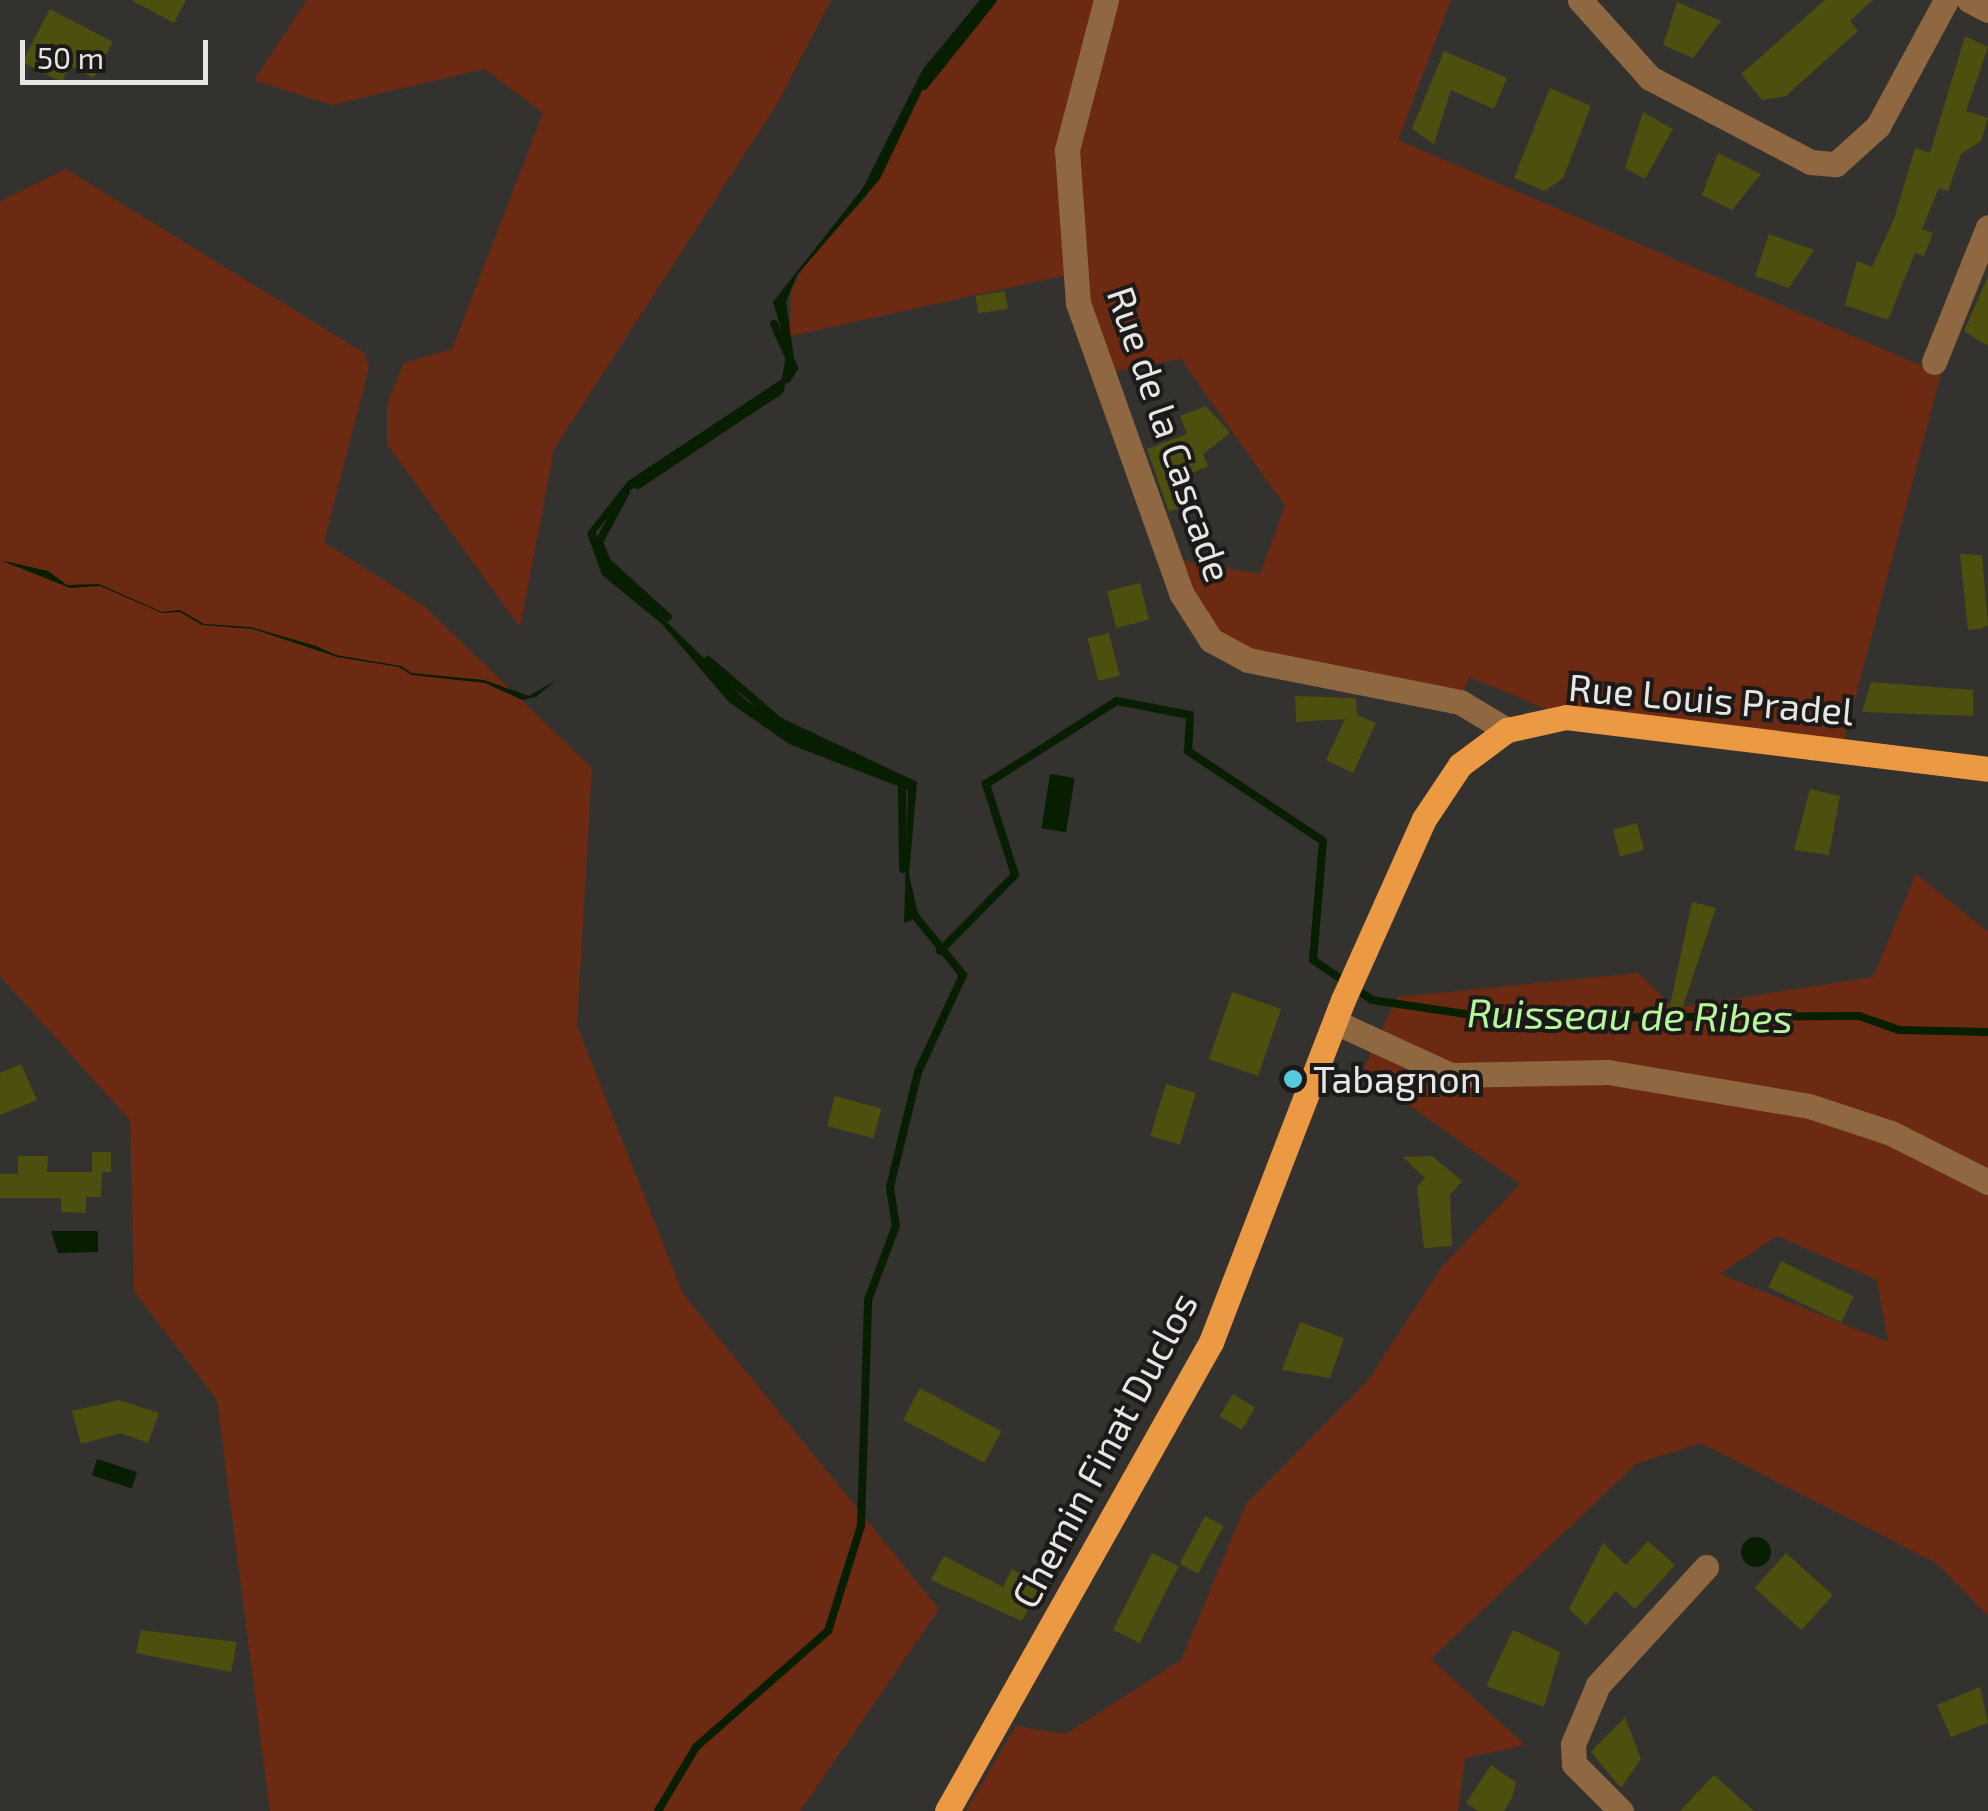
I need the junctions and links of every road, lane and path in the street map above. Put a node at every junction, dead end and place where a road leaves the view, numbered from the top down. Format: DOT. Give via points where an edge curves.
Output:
graph roads {
  1 [pos="1106,0"];
  2 [pos="1580,0"];
  3 [pos="1946,0"];
  4 [pos="1969,0"];
  5 [pos="1988,10"];
  6 [pos="1988,227"];
  7 [pos="1934,362"];
  8 [pos="1508,730"];
  9 [pos="1988,769"];
  10 [pos="1339,1011"];
  11 [pos="1988,1182"];
  12 [pos="1706,1566"];
  13 [pos="947,1811"];
  14 [pos="1621,1811"];
  1 -- 8 [label="street, Rue de la Cascade" via="1067,150 1078,303 1181,593 1211,640 1248,660 1460,702"];
  2 -- 3 [label="street" via="1650,78 1811,162 1836,164 1878,126"];
  4 -- 5 [label="street"];
  6 -- 7 [label="street"];
  8 -- 9 [label="main road, Rue Louis Pradel" via="1566,717"];
  8 -- 10 [label="main road, Rue Louis Pradel" via="1460,765 1424,819"];
  10 -- 11 [label="street" via="1451,1075 1608,1072 1809,1106 1907,1140"];
  10 -- 13 [label="main road, Chemin Finat Duclos" via="1211,1342"];
  12 -- 14 [label="street" via="1598,1685 1573,1744 1574,1764"];
}
